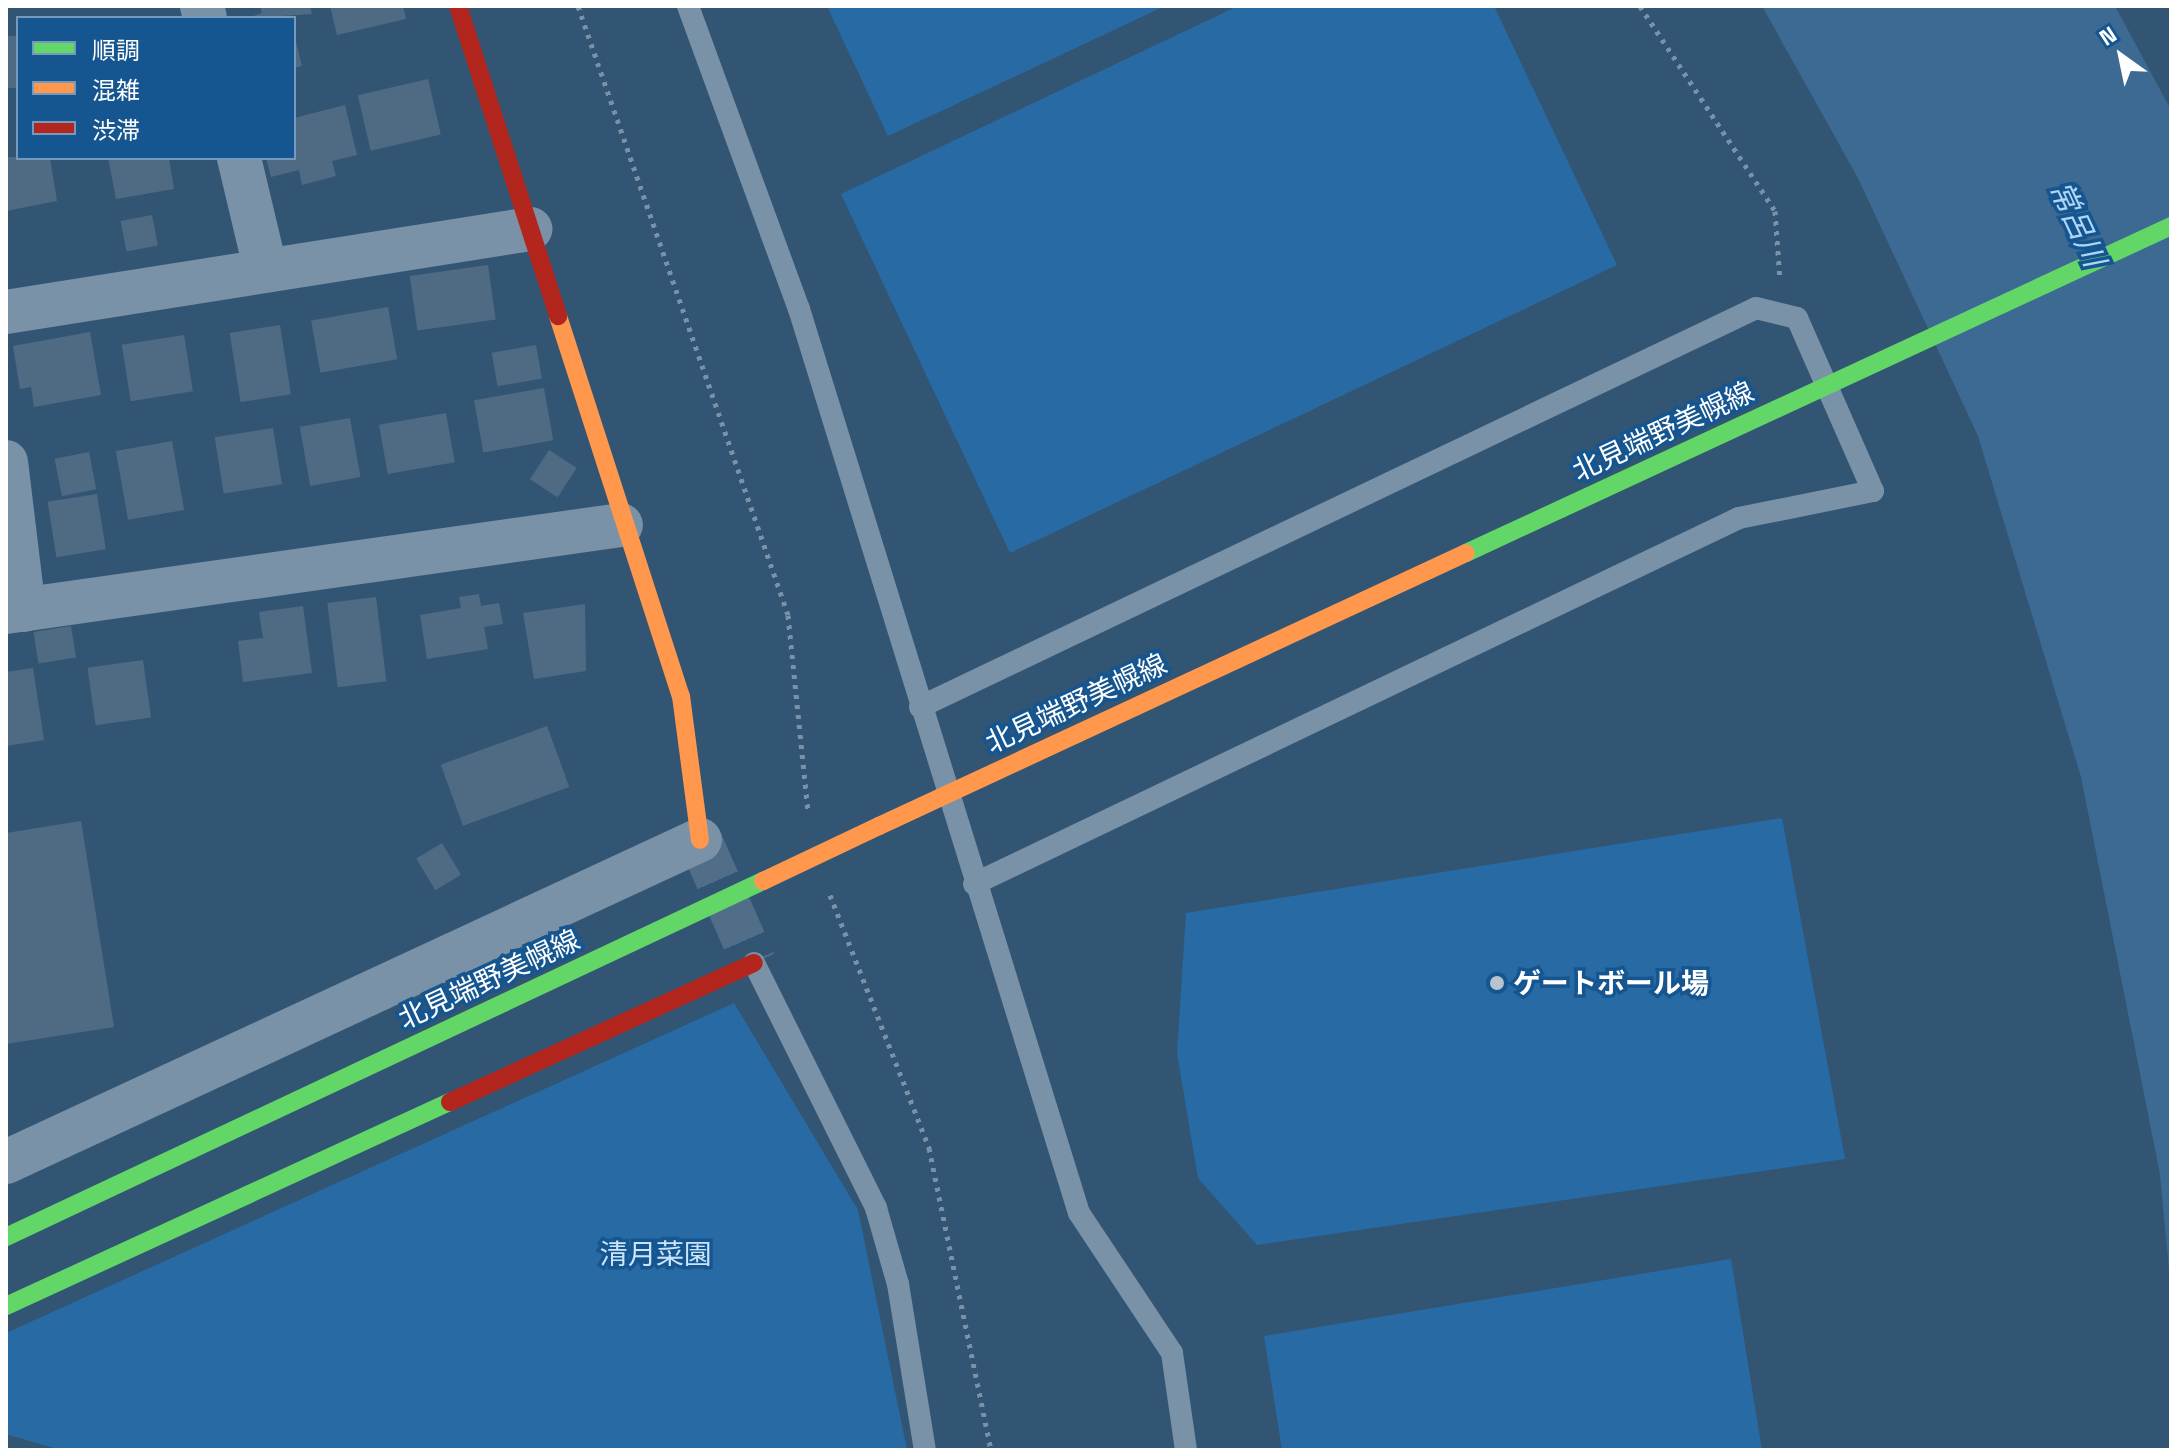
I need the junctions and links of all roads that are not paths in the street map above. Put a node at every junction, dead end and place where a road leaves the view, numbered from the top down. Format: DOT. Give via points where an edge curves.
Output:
graph roads {
  1 [pos="458,6"];
  2 [pos="688,6"];
  3 [pos="239,160"];
  4 [pos="2171,226"];
  5 [pos="530,229"];
  6 [pos="265,267"];
  7 [pos="6,312"];
  8 [pos="6,462"];
  9 [pos="621,525"];
  10 [pos="15,611"];
  11 [pos="920,707"];
  12 [pos="700,840"];
  13 [pos="974,884"];
  14 [pos="754,963"];
  15 [pos="6,1162"];
  16 [pos="6,1237"];
  17 [pos="6,1306"];
  18 [pos="925,1450"];
  19 [pos="1186,1450"];
  1 -- 5 [label="main road"];
  2 -- 11 [label="lane" via="799,309"];
  3 -- 6 [label="street"];
  4 -- 16 [label="main road, 北見端野美幌線, bridge"];
  5 -- 6 [label="street"];
  5 -- 9 [label="main road"];
  6 -- 7 [label="street"];
  8 -- 10 [label="street"];
  9 -- 10 [label="street"];
  9 -- 12 [label="main road" via="681,696"];
  11 -- 13 [label="lane"];
  11 -- 13 [label="lane" via="1756,308 1797,318 1873,491 1739,518"];
  12 -- 15 [label="street"];
  13 -- 19 [label="lane" via="1079,1213 1172,1353"];
  14 -- 17 [label="main road"];
  14 -- 18 [label="lane" via="876,1208 898,1284"];
}
